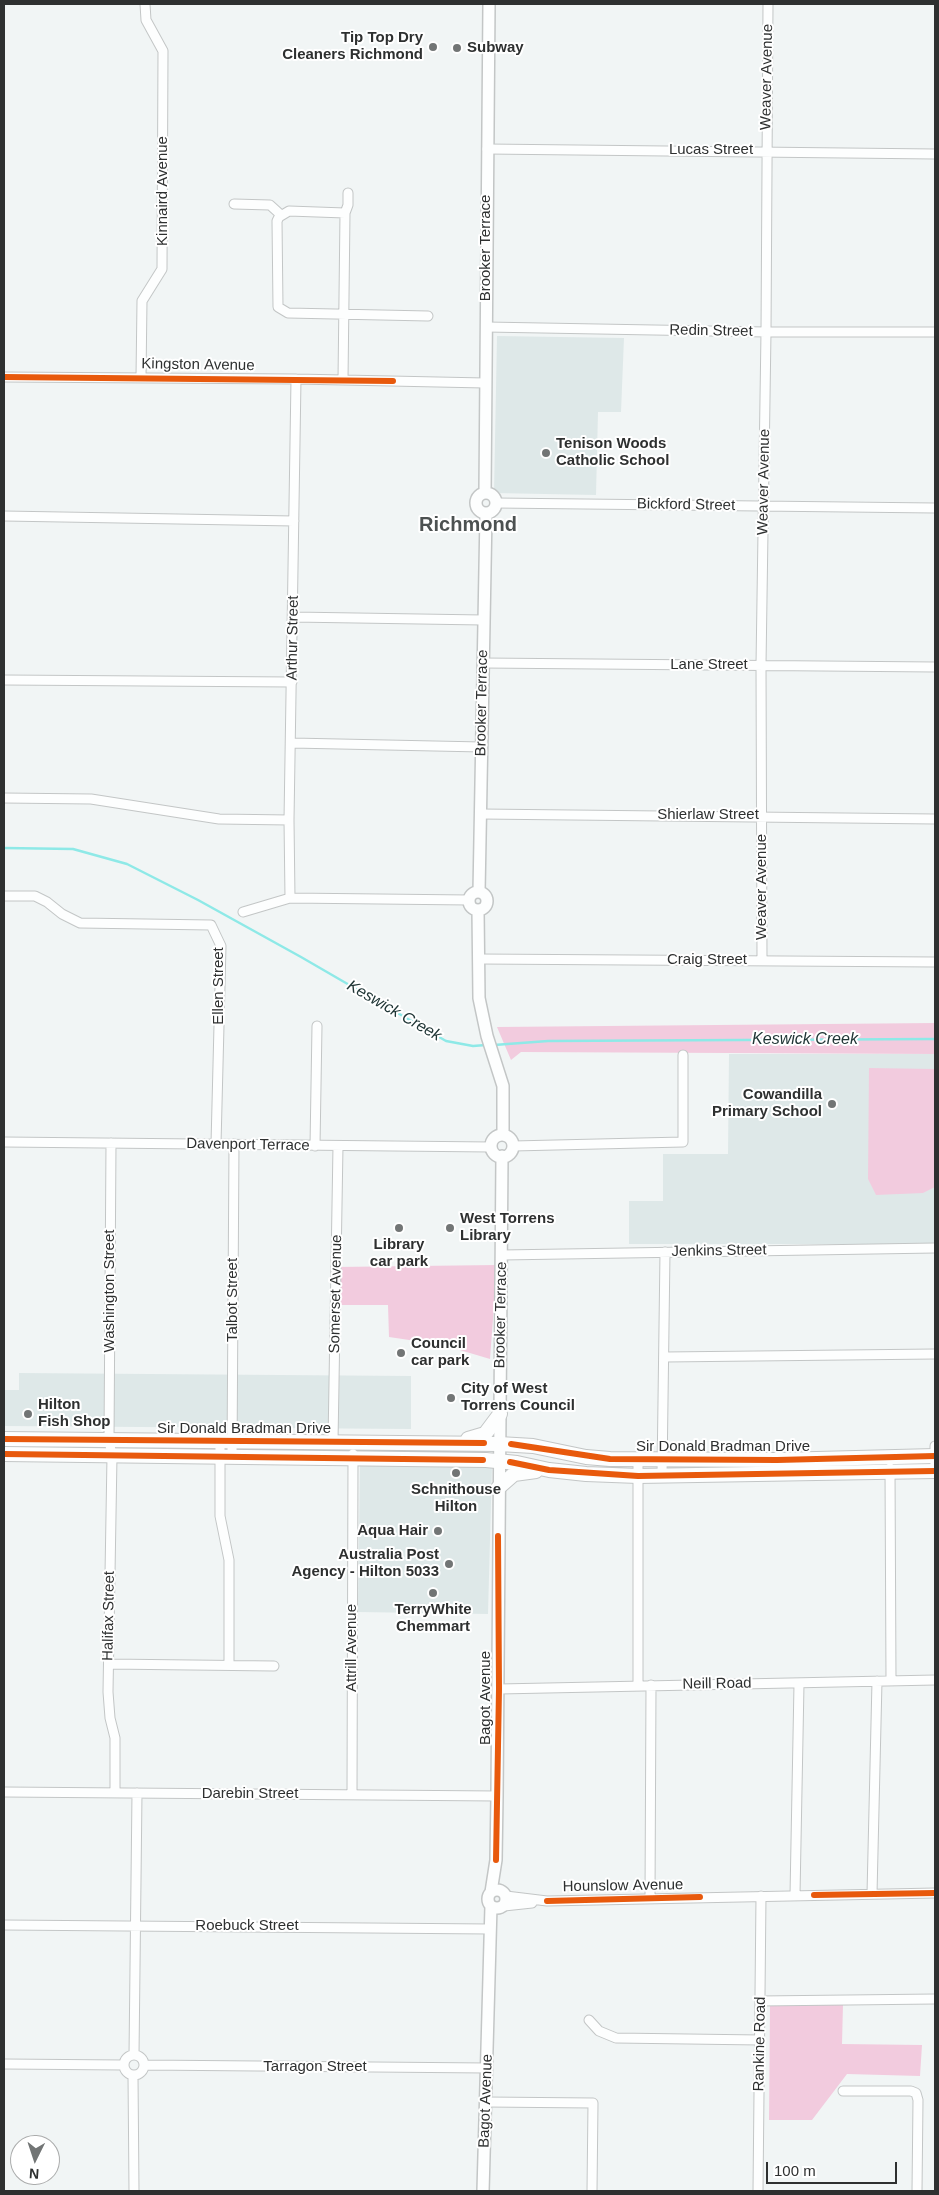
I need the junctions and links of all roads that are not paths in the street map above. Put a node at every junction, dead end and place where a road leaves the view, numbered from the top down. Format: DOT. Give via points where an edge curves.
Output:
graph roads {
  1 [pos="145,4"];
  2 [pos="488,4"];
  3 [pos="768,4"];
  4 [pos="487,148"];
  5 [pos="766,151"];
  6 [pos="935,154"];
  7 [pos="348,194"];
  8 [pos="234,204"];
  9 [pos="345,213"];
  10 [pos="281,214"];
  11 [pos="343,314"];
  12 [pos="428,316"];
  13 [pos="486,327"];
  14 [pos="766,332"];
  15 [pos="935,332"];
  16 [pos="4,377"];
  17 [pos="141,377"];
  18 [pos="296,379"];
  19 [pos="343,380"];
  20 [pos="485,383"];
  21 [pos="485,493"];
  22 [pos="496,503"];
  23 [pos="763,506"];
  24 [pos="935,508"];
  25 [pos="486,514"];
  26 [pos="4,516"];
  27 [pos="294,521"];
  28 [pos="294,617"];
  29 [pos="483,620"];
  30 [pos="483,663"];
  31 [pos="760,665"];
  32 [pos="935,667"];
  33 [pos="4,680"];
  34 [pos="292,682"];
  35 [pos="292,743"];
  36 [pos="482,747"];
  37 [pos="4,798"];
  38 [pos="481,814"];
  39 [pos="761,816"];
  40 [pos="935,819"];
  41 [pos="289,820"];
  42 [pos="479,892"];
  43 [pos="4,896"];
  44 [pos="290,898"];
  45 [pos="469,900"];
  46 [pos="478,910"];
  47 [pos="243,912"];
  48 [pos="478,959"];
  49 [pos="762,960"];
  50 [pos="935,962"];
  51 [pos="317,1026"];
  52 [pos="683,1055"];
  53 [pos="503,1135"];
  54 [pos="4,1142"];
  55 [pos="111,1143"];
  56 [pos="216,1144"];
  57 [pos="234,1144"];
  58 [pos="315,1146"];
  59 [pos="338,1146"];
  60 [pos="513,1146"];
  61 [pos="491,1147"];
  62 [pos="502,1156"];
  63 [pos="935,1248"];
  64 [pos="665,1252"];
  65 [pos="502,1255"];
  66 [pos="935,1354"];
  67 [pos="665,1357"];
  68 [pos="500,1414"];
  69 [pos="4,1439"];
  70 [pos="109,1440"];
  71 [pos="226,1441"];
  72 [pos="333,1442"];
  73 [pos="354,1442"];
  74 [pos="450,1444"];
  75 [pos="499,1444"];
  76 [pos="935,1446"];
  77 [pos="4,1454"];
  78 [pos="112,1456"];
  79 [pos="226,1456"];
  80 [pos="891,1456"];
  81 [pos="935,1456"];
  82 [pos="353,1459"];
  83 [pos="638,1460"];
  84 [pos="662,1460"];
  85 [pos="498,1461"];
  86 [pos="550,1470"];
  87 [pos="890,1471"];
  88 [pos="935,1472"];
  89 [pos="638,1476"];
  90 [pos="662,1476"];
  91 [pos="498,1488"];
  92 [pos="109,1664"];
  93 [pos="229,1666"];
  94 [pos="274,1666"];
  95 [pos="935,1680"];
  96 [pos="877,1681"];
  97 [pos="891,1681"];
  98 [pos="799,1684"];
  99 [pos="638,1685"];
  100 [pos="651,1685"];
  101 [pos="499,1689"];
  102 [pos="4,1792"];
  103 [pos="115,1793"];
  104 [pos="138,1793"];
  105 [pos="352,1795"];
  106 [pos="497,1796"];
  107 [pos="935,1893"];
  108 [pos="872,1894"];
  109 [pos="796,1895"];
  110 [pos="761,1896"];
  111 [pos="650,1898"];
  112 [pos="498,1900"];
  113 [pos="490,1924"];
  114 [pos="4,1925"];
  115 [pos="136,1926"];
  116 [pos="935,1999"];
  117 [pos="760,2001"];
  118 [pos="588,2020"];
  119 [pos="760,2040"];
  120 [pos="134,2055"];
  121 [pos="4,2064"];
  122 [pos="124,2065"];
  123 [pos="144,2065"];
  124 [pos="487,2068"];
  125 [pos="133,2075"];
  126 [pos="843,2091"];
  127 [pos="486,2102"];
  128 [pos="134,2191"];
  129 [pos="483,2191"];
  130 [pos="592,2191"];
  131 [pos="758,2191"];
  132 [pos="917,2191"];
  1 -- 17 [label="street, Kinnaird Avenue" via="146,20 163,51 162,270 142,302"];
  2 -- 4 [label="street, Brooker Terrace"];
  3 -- 5 [label="street, Weaver Avenue"];
  4 -- 5 [label="street, Lucas Street"];
  4 -- 13 [label="street, Brooker Terrace"];
  5 -- 6 [label="street, Lucas Street"];
  5 -- 14 [label="street, Weaver Avenue"];
  7 -- 9 [label="street"];
  8 -- 10 [label="street" via="270,205"];
  9 -- 10 [label="street"];
  9 -- 11 [label="street"];
  10 -- 11 [label="street" via="277,221 278,307 288,313"];
  11 -- 12 [label="street"];
  11 -- 19 [label="street"];
  13 -- 14 [label="street, Redin Street"];
  13 -- 20 [label="street, Brooker Terrace"];
  14 -- 15 [label="street, Redin Street"];
  14 -- 23 [label="street, Weaver Avenue"];
  16 -- 17 [label="street, Kingston Avenue"];
  17 -- 18 [label="street, Kingston Avenue"];
  18 -- 19 [label="street, Kingston Avenue"];
  18 -- 27 [label="street, Arthur Street"];
  19 -- 20 [label="street, Kingston Avenue"];
  20 -- 21 [label="street, Brooker Terrace"];
  21 -- 22 [label="street"];
  21 -- 25 [label="street" via="476,503 478,509"];
  22 -- 23 [label="street, Bickford Street"];
  22 -- 25 [label="street" via="492,512"];
  23 -- 24 [label="street, Bickford Street"];
  23 -- 31 [label="street, Weaver Avenue"];
  25 -- 29 [label="street, Brooker Terrace"];
  26 -- 27 [label="street"];
  27 -- 28 [label="street, Arthur Street"];
  28 -- 29 [label="street"];
  28 -- 34 [label="street, Arthur Street"];
  29 -- 30 [label="street, Brooker Terrace"];
  30 -- 31 [label="street, Lane Street"];
  30 -- 36 [label="street, Brooker Terrace"];
  31 -- 32 [label="street, Lane Street"];
  31 -- 39 [label="street, Weaver Avenue"];
  33 -- 34 [label="street"];
  34 -- 35 [label="street, Arthur Street"];
  35 -- 36 [label="street"];
  35 -- 41 [label="street, Arthur Street"];
  36 -- 38 [label="street, Brooker Terrace"];
  37 -- 41 [label="street" via="91,799 219,819"];
  38 -- 39 [label="street, Shierlaw Street"];
  38 -- 42 [label="street, Brooker Terrace"];
  39 -- 40 [label="street, Shierlaw Street"];
  39 -- 49 [label="street, Weaver Avenue"];
  41 -- 44 [label="street, Arthur Street"];
  42 -- 45 [label="street"];
  42 -- 46 [label="street" via="488,900 486,906"];
  43 -- 56 [label="street, Ellen Street" via="35,896 80,923 211,925 221,946"];
  44 -- 45 [label="street"];
  44 -- 47 [label="street"];
  45 -- 46 [label="street" via="469,905"];
  46 -- 48 [label="street"];
  48 -- 49 [label="street, Craig Street"];
  48 -- 53 [label="street" via="479,998 503,1086"];
  49 -- 50 [label="street, Craig Street"];
  51 -- 58 [label="street"];
  52 -- 60 [label="street" via="683,1142"];
  53 -- 60 [label="street" via="509,1137"];
  53 -- 61 [label="street" via="494,1138"];
  54 -- 55 [label="street, Davenport Terrace"];
  55 -- 56 [label="street, Davenport Terrace"];
  55 -- 70 [label="street, Washington Street"];
  56 -- 57 [label="street, Davenport Terrace"];
  57 -- 58 [label="street, Davenport Terrace"];
  57 -- 71 [label="street, Talbot Street"];
  58 -- 59 [label="street, Davenport Terrace"];
  59 -- 61 [label="street, Davenport Terrace"];
  59 -- 72 [label="street, Somerset Avenue"];
  60 -- 62 [label="street" via="510,1153"];
  61 -- 62 [label="street" via="495,1154"];
  62 -- 65 [label="street, Brooker Terrace"];
  63 -- 64 [label="street, Jenkins Street"];
  64 -- 65 [label="street, Jenkins Street"];
  64 -- 67 [label="street"];
  65 -- 68 [label="street, Brooker Terrace"];
  66 -- 67 [label="street"];
  67 -- 84 [label="street"];
  68 -- 74 [label="main road" via="485,1434"];
  68 -- 75 [label="street, Brooker Terrace"];
  69 -- 70 [label="main road, Sir Donald Bradman Drive"];
  70 -- 71 [label="main road, Sir Donald Bradman Drive"];
  70 -- 78 [label="street, Halifax Street"];
  71 -- 72 [label="main road, Sir Donald Bradman Drive"];
  71 -- 79 [label="street, Talbot Street"];
  72 -- 73 [label="main road, Sir Donald Bradman Drive"];
  73 -- 74 [label="main road, Sir Donald Bradman Drive"];
  73 -- 82 [label="street, Attrill Avenue"];
  74 -- 75 [label="main road, Sir Donald Bradman Drive"];
  75 -- 83 [label="main road, Sir Donald Bradman Drive" via="533,1446 586,1457"];
  75 -- 85 [label="street, Bagot Avenue"];
  76 -- 81 [label="street"];
  77 -- 78 [label="main road, Sir Donald Bradman Drive"];
  78 -- 79 [label="main road, Sir Donald Bradman Drive"];
  78 -- 92 [label="street, Halifax Street"];
  79 -- 82 [label="main road, Sir Donald Bradman Drive"];
  79 -- 93 [label="street, Talbot Street" via="220,1516 229,1560"];
  80 -- 81 [label="main road, Sir Donald Bradman Drive"];
  80 -- 84 [label="main road, Sir Donald Bradman Drive"];
  80 -- 87 [label="street"];
  81 -- 88 [label="street"];
  82 -- 85 [label="main road, Sir Donald Bradman Drive"];
  82 -- 105 [label="street, Attrill Avenue"];
  83 -- 84 [label="main road, Sir Donald Bradman Drive"];
  83 -- 89 [label="street"];
  84 -- 90 [label="street"];
  85 -- 86 [label="main road, Sir Donald Bradman Drive"];
  85 -- 91 [label="street, Bagot Avenue"];
  86 -- 89 [label="main road, Sir Donald Bradman Drive"];
  86 -- 91 [label="main road" via="514,1474"];
  87 -- 88 [label="main road, Sir Donald Bradman Drive"];
  87 -- 90 [label="main road, Sir Donald Bradman Drive"];
  87 -- 97 [label="street"];
  89 -- 90 [label="main road, Sir Donald Bradman Drive"];
  89 -- 99 [label="street"];
  91 -- 101 [label="street, Bagot Avenue"];
  92 -- 93 [label="street"];
  92 -- 103 [label="street, Halifax Street" via="110,1718 115,1738"];
  93 -- 94 [label="street"];
  95 -- 97 [label="street, Neill Road"];
  96 -- 97 [label="street, Neill Road"];
  96 -- 98 [label="street, Neill Road"];
  96 -- 108 [label="street"];
  98 -- 100 [label="street, Neill Road"];
  98 -- 109 [label="street"];
  99 -- 100 [label="street, Neill Road"];
  99 -- 101 [label="street, Neill Road"];
  100 -- 111 [label="street"];
  101 -- 106 [label="street, Bagot Avenue"];
  102 -- 103 [label="street, Darebin Street"];
  103 -- 104 [label="street, Darebin Street"];
  104 -- 105 [label="street, Darebin Street"];
  104 -- 115 [label="street"];
  105 -- 106 [label="street, Darebin Street"];
  106 -- 112 [label="street, Bagot Avenue"];
  107 -- 108 [label="street, Hounslow Avenue"];
  108 -- 109 [label="street, Hounslow Avenue"];
  109 -- 110 [label="street, Hounslow Avenue"];
  110 -- 111 [label="street, Hounslow Avenue"];
  110 -- 117 [label="street, Rankine Road"];
  111 -- 112 [label="street, Hounslow Avenue"];
  112 -- 113 [label="street, Bagot Avenue"];
  113 -- 115 [label="street, Roebuck Street"];
  113 -- 124 [label="street, Bagot Avenue"];
  114 -- 115 [label="street, Roebuck Street"];
  115 -- 120 [label="street"];
  116 -- 117 [label="street"];
  117 -- 119 [label="street, Rankine Road"];
  118 -- 119 [label="street" via="599,2031 616,2038"];
  119 -- 131 [label="street, Rankine Road"];
  120 -- 122 [label="street" via="128,2057"];
  120 -- 123 [label="street"];
  121 -- 122 [label="street"];
  122 -- 125 [label="street" via="128,2074"];
  123 -- 124 [label="street, Tarragon Street"];
  123 -- 125 [label="street" via="140,2074"];
  124 -- 127 [label="street, Bagot Avenue"];
  125 -- 128 [label="street"];
  126 -- 132 [label="street" via="916,2093"];
  127 -- 129 [label="street, Bagot Avenue"];
  127 -- 130 [label="street" via="593,2103"];
}
